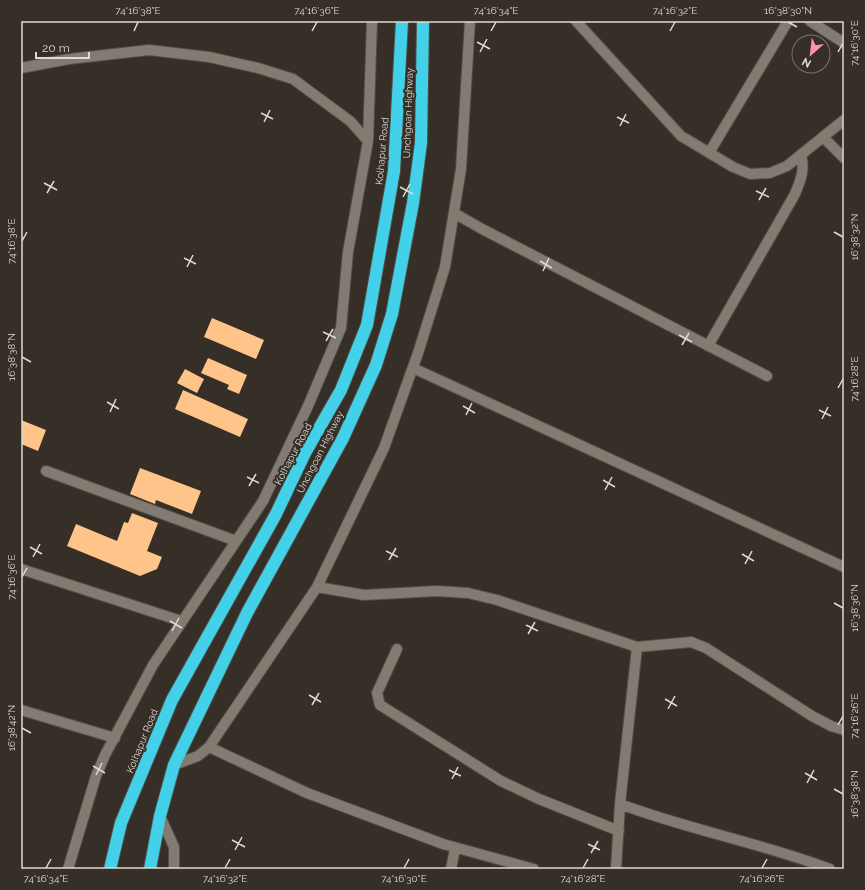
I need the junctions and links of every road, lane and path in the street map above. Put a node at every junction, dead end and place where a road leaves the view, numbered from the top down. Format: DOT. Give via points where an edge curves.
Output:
graph roads {
  1 [pos="372,21"];
  2 [pos="402,21"];
  3 [pos="423,21"];
  4 [pos="470,21"];
  5 [pos="576,21"];
  6 [pos="788,21"];
  7 [pos="810,21"];
  8 [pos="844,43"];
  9 [pos="21,68"];
  10 [pos="844,120"];
  11 [pos="823,137"];
  12 [pos="368,141"];
  13 [pos="709,154"];
  14 [pos="801,154"];
  15 [pos="844,158"];
  16 [pos="454,213"];
  17 [pos="708,346"];
  18 [pos="413,368"];
  19 [pos="767,376"];
  20 [pos="46,471"];
  21 [pos="236,541"];
  22 [pos="844,566"];
  23 [pos="21,569"];
  24 [pos="317,587"];
  25 [pos="181,621"];
  26 [pos="637,647"];
  27 [pos="397,649"];
  28 [pos="21,710"];
  29 [pos="844,730"];
  30 [pos="115,738"];
  31 [pos="209,747"];
  32 [pos="174,765"];
  33 [pos="620,804"];
  34 [pos="160,816"];
  35 [pos="619,830"];
  36 [pos="456,849"];
  37 [pos="68,869"];
  38 [pos="110,869"];
  39 [pos="150,869"];
  40 [pos="174,869"];
  41 [pos="451,869"];
  42 [pos="534,869"];
  43 [pos="616,869"];
  44 [pos="830,869"];
  1 -- 12 [label="street"];
  2 -- 38 [label="highway, Kolhapur Road" via="394,171 367,325 341,390 305,453 276,514 172,700 121,823"];
  3 -- 32 [label="highway, Unchgoan Highway" via="421,143 413,203 392,314 376,365 343,438 247,613"];
  4 -- 16 [label="street" via="461,169"];
  5 -- 13 [label="street" via="681,136"];
  6 -- 13 [label="street"];
  7 -- 8 [label="street"];
  9 -- 12 [label="street" via="69,59 149,50 210,56 293,79 350,121"];
  10 -- 11 [label="street"];
  11 -- 14 [label="street"];
  11 -- 15 [label="street"];
  12 -- 21 [label="street" via="348,252 341,328 263,501"];
  13 -- 14 [label="street" via="733,168 750,174 770,173 787,166"];
  14 -- 17 [label="street" via="804,166 795,194"];
  16 -- 17 [label="street"];
  16 -- 18 [label="street" via="445,267"];
  17 -- 19 [label="street"];
  18 -- 22 [label="street"];
  18 -- 24 [label="street" via="384,448"];
  20 -- 21 [label="street"];
  21 -- 25 [label="street"];
  23 -- 25 [label="street"];
  24 -- 26 [label="street" via="364,595 437,591 468,593 497,600"];
  24 -- 31 [label="street"];
  25 -- 30 [label="street" via="153,665"];
  26 -- 29 [label="street" via="691,642 706,648 812,716"];
  26 -- 33 [label="street"];
  27 -- 35 [label="street" via="377,693 380,705 502,781 539,799"];
  28 -- 30 [label="street"];
  30 -- 37 [label="street" via="96,776"];
  31 -- 32 [label="street" via="198,756"];
  31 -- 36 [label="street" via="307,793"];
  32 -- 34 [label="highway, Unchgoan Highway"];
  33 -- 35 [label="street"];
  33 -- 44 [label="street"];
  34 -- 39 [label="highway, Unchgoan Highway"];
  34 -- 40 [label="street" via="174,847"];
  35 -- 43 [label="street"];
  36 -- 41 [label="street"];
  36 -- 42 [label="street"];
}
